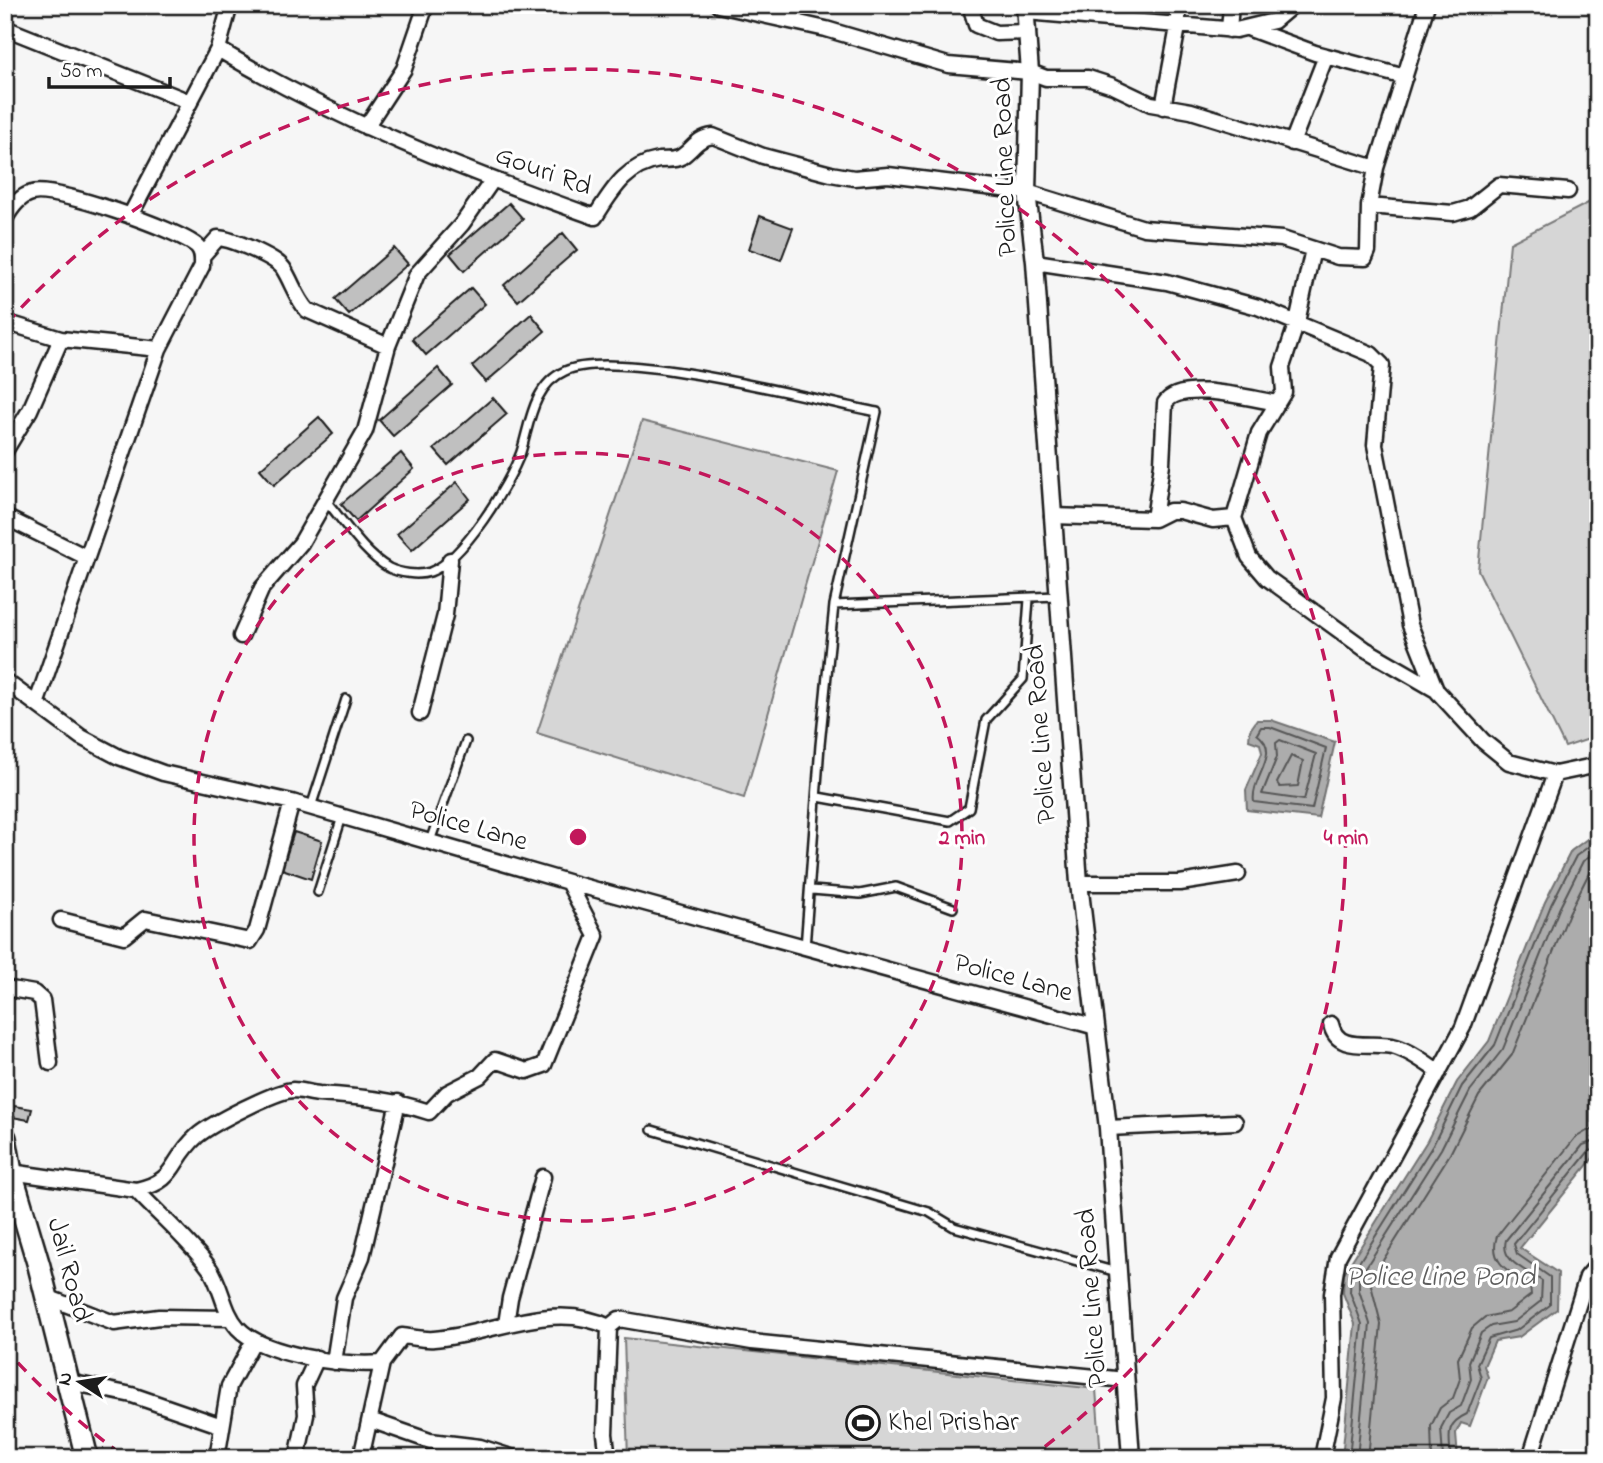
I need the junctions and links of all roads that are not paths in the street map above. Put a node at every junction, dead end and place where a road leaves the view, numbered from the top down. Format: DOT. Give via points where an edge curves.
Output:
graph roads {
  1 [pos="230,5"];
  2 [pos="426,5"];
  3 [pos="718,5"];
  4 [pos="799,5"];
  5 [pos="970,5"];
  6 [pos="1178,5"];
  7 [pos="1231,5"];
  8 [pos="1293,5"];
  9 [pos="1427,5"];
  10 [pos="1025,9"];
  11 [pos="792,21"];
  12 [pos="1178,27"];
  13 [pos="5,28"];
  14 [pos="1248,28"];
  15 [pos="1229,30"];
  16 [pos="1028,32"];
  17 [pos="218,49"];
  18 [pos="1326,56"];
  19 [pos="1030,72"];
  20 [pos="1405,77"];
  21 [pos="190,102"];
  22 [pos="1163,107"];
  23 [pos="366,127"];
  24 [pos="1292,143"];
  25 [pos="1376,167"];
  26 [pos="492,181"];
  27 [pos="1568,191"];
  28 [pos="1027,192"];
  29 [pos="1370,206"];
  30 [pos="130,216"];
  31 [pos="5,219"];
  32 [pos="1313,249"];
  33 [pos="202,255"];
  34 [pos="1035,262"];
  35 [pos="5,322"];
  36 [pos="1297,322"];
  37 [pos="61,339"];
  38 [pos="388,346"];
  39 [pos="159,349"];
  40 [pos="1277,402"];
  41 [pos="5,451"];
  42 [pos="327,502"];
  43 [pos="1052,516"];
  44 [pos="5,517"];
  45 [pos="1234,518"];
  46 [pos="1154,519"];
  47 [pos="86,557"];
  48 [pos="450,560"];
  49 [pos="1057,596"];
  50 [pos="1029,599"];
  51 [pos="834,605"];
  52 [pos="242,636"];
  53 [pos="5,681"];
  54 [pos="1436,690"];
  55 [pos="346,699"];
  56 [pos="37,702"];
  57 [pos="419,713"];
  58 [pos="466,741"];
  59 [pos="1598,765"];
  60 [pos="1555,774"];
  61 [pos="818,797"];
  62 [pos="292,802"];
  63 [pos="311,807"];
  64 [pos="342,816"];
  65 [pos="430,842"];
  66 [pos="1238,874"];
  67 [pos="568,882"];
  68 [pos="1079,883"];
  69 [pos="812,890"];
  70 [pos="318,892"];
  71 [pos="953,908"];
  72 [pos="61,920"];
  73 [pos="805,948"];
  74 [pos="5,988"];
  75 [pos="1331,1024"];
  76 [pos="1096,1027"];
  77 [pos="50,1063"];
  78 [pos="1439,1072"];
  79 [pos="398,1102"];
  80 [pos="1236,1122"];
  81 [pos="1108,1128"];
  82 [pos="652,1130"];
  83 [pos="6,1142"];
  84 [pos="11,1172"];
  85 [pos="543,1177"];
  86 [pos="136,1190"];
  87 [pos="1598,1264"];
  88 [pos="1117,1272"];
  89 [pos="47,1297"];
  90 [pos="231,1318"];
  91 [pos="506,1324"];
  92 [pos="609,1327"];
  93 [pos="254,1340"];
  94 [pos="317,1358"];
  95 [pos="334,1362"];
  96 [pos="382,1363"];
  97 [pos="1125,1380"];
  98 [pos="69,1382"];
  99 [pos="370,1420"];
  100 [pos="222,1426"];
  101 [pos="87,1458"];
  102 [pos="216,1458"];
  103 [pos="297,1458"];
  104 [pos="362,1458"];
  105 [pos="514,1458"];
  106 [pos="607,1458"];
  107 [pos="1131,1458"];
  108 [pos="1322,1458"];
  109 [pos="1530,1458"];
  1 -- 17 [label="street"];
  2 -- 23 [label="street" via="404,69"];
  3 -- 11 [label="street"];
  4 -- 11 [label="street"];
  5 -- 16 [label="street" via="981,28 996,33"];
  6 -- 12 [label="street"];
  7 -- 15 [label="street"];
  8 -- 14 [label="street" via="1274,20"];
  9 -- 20 [label="street"];
  10 -- 12 [label="street"];
  10 -- 16 [label="street, Police Line Road"];
  11 -- 19 [label="street" via="948,65"];
  12 -- 15 [label="street"];
  12 -- 22 [label="street"];
  13 -- 21 [label="street"];
  14 -- 15 [label="street"];
  14 -- 18 [label="street"];
  16 -- 19 [label="street, Police Line Road"];
  17 -- 21 [label="street"];
  17 -- 23 [label="street, Gouri Rd"];
  18 -- 20 [label="street"];
  18 -- 24 [label="street"];
  19 -- 22 [label="street" via="1046,78 1100,81"];
  19 -- 28 [label="street, Police Line Road"];
  20 -- 25 [label="street"];
  21 -- 30 [label="street"];
  22 -- 24 [label="street" via="1191,111"];
  23 -- 26 [label="street, Gouri Rd"];
  24 -- 25 [label="street"];
  25 -- 29 [label="street"];
  26 -- 28 [label="street, Gouri Rd" via="595,218 618,181 633,169 674,160 704,137 713,136 763,156 842,176 888,174"];
  26 -- 38 [label="street" via="462,224 417,274"];
  27 -- 29 [label="street" via="1499,185 1470,208 1453,213"];
  28 -- 32 [label="street" via="1144,228 1282,239"];
  28 -- 34 [label="street, Police Line Road"];
  29 -- 32 [label="street" via="1364,258 1338,257"];
  30 -- 31 [label="street" via="40,192 21,198"];
  30 -- 33 [label="street" via="190,242"];
  32 -- 36 [label="street"];
  33 -- 38 [label="street" via="218,238 273,260 307,310"];
  33 -- 39 [label="street" via="202,266"];
  34 -- 36 [label="street" via="1167,282"];
  34 -- 43 [label="street, Police Line Road"];
  35 -- 37 [label="street"];
  36 -- 40 [label="street"];
  36 -- 54 [label="street" via="1371,354 1382,365 1374,445 1410,625"];
  37 -- 39 [label="street"];
  37 -- 41 [label="street" via="30,410"];
  38 -- 42 [label="street" via="365,431"];
  39 -- 47 [label="street"];
  40 -- 45 [label="street" via="1256,440"];
  40 -- 46 [label="street" via="1192,391 1168,398"];
  42 -- 48 [label="lane" via="390,569 429,573"];
  42 -- 52 [label="street" via="301,543 262,588"];
  43 -- 46 [label="street"];
  43 -- 49 [label="street, Police Line Road"];
  44 -- 47 [label="street"];
  45 -- 46 [label="street" via="1223,521 1170,511"];
  45 -- 54 [label="street" via="1249,557 1282,591 1365,649"];
  47 -- 56 [label="street"];
  48 -- 51 [label="lane" via="515,466 533,409 547,387 562,372 578,366 639,365 877,412"];
  48 -- 57 [label="street" via="445,615"];
  49 -- 50 [label="lane"];
  49 -- 68 [label="street, Police Line Road"];
  50 -- 51 [label="lane"];
  50 -- 61 [label="lane" via="1023,679 986,720 969,808 950,821"];
  51 -- 61 [label="lane"];
  53 -- 56 [label="street, Police Lane"];
  54 -- 60 [label="street" via="1509,762"];
  55 -- 63 [label="lane"];
  56 -- 62 [label="street, Police Lane" via="81,737 119,757 163,773"];
  58 -- 65 [label="lane"];
  59 -- 60 [label="street"];
  60 -- 78 [label="street" via="1462,1027"];
  61 -- 69 [label="lane"];
  62 -- 63 [label="street, Police Lane"];
  62 -- 72 [label="street" via="257,930 250,941 145,919 124,936"];
  63 -- 64 [label="street, Police Lane"];
  64 -- 65 [label="street, Police Lane"];
  64 -- 70 [label="lane"];
  65 -- 67 [label="street, Police Lane"];
  66 -- 68 [label="street" via="1180,883"];
  67 -- 73 [label="street, Police Lane"];
  67 -- 79 [label="street" via="596,936 544,1065 527,1071 495,1060 480,1076 447,1093 429,1112"];
  68 -- 76 [label="street, Police Line Road"];
  69 -- 71 [label="lane" via="860,894 896,887"];
  69 -- 73 [label="lane"];
  73 -- 76 [label="street, Police Lane"];
  74 -- 77 [label="street" via="34,993 42,1000"];
  75 -- 78 [label="street" via="1346,1044 1396,1047"];
  76 -- 81 [label="street, Police Line Road"];
  78 -- 108 [label="street" via="1338,1257 1332,1294 1334,1398"];
  79 -- 86 [label="street" via="290,1090 226,1116 181,1152 163,1182"];
  79 -- 95 [label="street" via="362,1257 344,1298"];
  80 -- 81 [label="street"];
  81 -- 88 [label="street, Police Line Road"];
  82 -- 88 [label="lane" via="929,1212 954,1227"];
  83 -- 84 [label="main road, Jail Road"];
  84 -- 86 [label="street"];
  84 -- 89 [label="main road, Jail Road"];
  85 -- 91 [label="street"];
  86 -- 90 [label="street" via="212,1272"];
  87 -- 109 [label="street" via="1587,1277"];
  88 -- 97 [label="street, Police Line Road"];
  89 -- 90 [label="street" via="114,1323 159,1317"];
  89 -- 98 [label="main road, Jail Road"];
  90 -- 93 [label="street"];
  91 -- 92 [label="street" via="591,1318"];
  91 -- 96 [label="street" via="433,1340 402,1336"];
  92 -- 97 [label="street" via="619,1319 752,1342"];
  92 -- 106 [label="street"];
  93 -- 94 [label="street"];
  93 -- 100 [label="street" via="229,1386"];
  94 -- 95 [label="street"];
  94 -- 103 [label="street" via="304,1386 306,1415"];
  95 -- 96 [label="street"];
  96 -- 99 [label="street"];
  97 -- 107 [label="street, Police Line Road"];
  98 -- 100 [label="street" via="132,1395"];
  98 -- 101 [label="main road, Jail Road"];
  99 -- 104 [label="street"];
  99 -- 105 [label="street" via="429,1441 480,1447"];
  100 -- 102 [label="street"];
}
